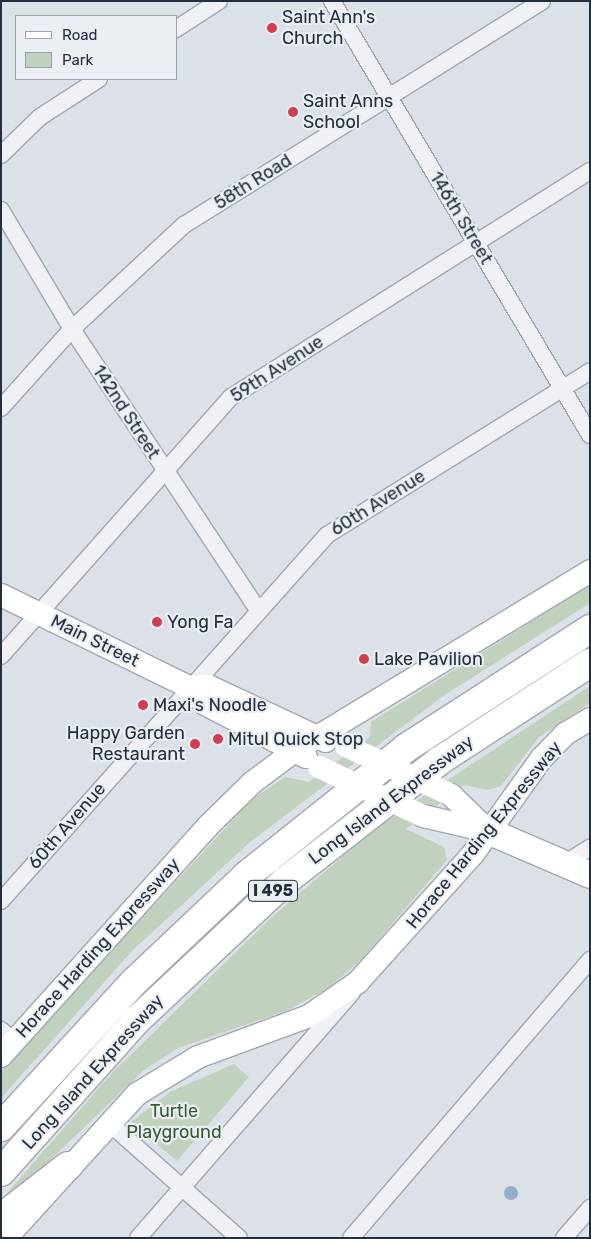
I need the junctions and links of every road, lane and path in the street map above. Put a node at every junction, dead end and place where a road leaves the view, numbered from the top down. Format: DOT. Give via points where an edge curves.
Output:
graph roads {
  1 [pos="219,1"];
  2 [pos="332,1"];
  3 [pos="542,1"];
  4 [pos="178,28"];
  5 [pos="97,80"];
  6 [pos="389,97"];
  7 [pos="1,155"];
  8 [pos="590,171"];
  9 [pos="1,210"];
  10 [pos="476,242"];
  11 [pos="72,329"];
  12 [pos="590,371"];
  13 [pos="562,388"];
  14 [pos="1,408"];
  15 [pos="590,435"];
  16 [pos="163,468"];
  17 [pos="590,572"];
  18 [pos="1,595"];
  19 [pos="258,610"];
  20 [pos="38,613"];
  21 [pos="590,629"];
  22 [pos="1,656"];
  23 [pos="590,663"];
  24 [pos="189,687"];
  25 [pos="590,720"];
  26 [pos="315,739"];
  27 [pos="296,750"];
  28 [pos="488,831"];
  29 [pos="590,848"];
  30 [pos="564,864"];
  31 [pos="590,875"];
  32 [pos="1,900"];
  33 [pos="590,960"];
  34 [pos="374,967"];
  35 [pos="6,1042"];
  36 [pos="108,1122"];
  37 [pos="1,1127"];
  38 [pos="68,1166"];
  39 [pos="1,1172"];
  40 [pos="182,1187"];
  41 [pos="590,1208"];
  42 [pos="1,1218"];
  43 [pos="6,1238"];
  44 [pos="138,1238"];
  45 [pos="239,1238"];
  46 [pos="351,1238"];
  47 [pos="564,1238"];
  1 -- 4 [label="street"];
  2 -- 6 [label="street, 146th Street"];
  3 -- 6 [label="street, 58th Road"];
  5 -- 7 [label="street" via="40,117"];
  6 -- 10 [label="street, 146th Street"];
  6 -- 11 [label="street, 58th Road" via="184,225"];
  8 -- 10 [label="street, 59th Avenue"];
  9 -- 11 [label="street, 142nd Street"];
  10 -- 13 [label="street, 146th Street"];
  10 -- 16 [label="street, 59th Avenue" via="231,397"];
  11 -- 14 [label="street, 58th Road"];
  11 -- 16 [label="street, 142nd Street"];
  12 -- 13 [label="street, 60th Avenue"];
  13 -- 15 [label="street, 146th Street"];
  13 -- 19 [label="street, 60th Avenue" via="327,535"];
  16 -- 19 [label="street, 142nd Street"];
  16 -- 20 [label="street, 59th Avenue"];
  17 -- 26 [label="main road, Horace Harding Expressway"];
  18 -- 20 [label="main road, Main Street"];
  19 -- 24 [label="street, 60th Avenue"];
  20 -- 22 [label="street, 59th Avenue"];
  20 -- 24 [label="main road, Main Street"];
  21 -- 37 [label="highway, Long Island Expressway / I 495" via="368,775 247,875 135,981"];
  23 -- 39 [label="highway, Long Island Expressway / I 495" via="439,761 285,880 137,1020"];
  24 -- 26 [label="main road, Main Street" via="208,686"];
  24 -- 27 [label="main road, Main Street" via="205,704"];
  24 -- 32 [label="street, 60th Avenue"];
  25 -- 28 [label="main road, Horace Harding Expressway" via="565,734 541,759"];
  26 -- 27 [label="main road, Horace Harding Expressway"];
  26 -- 28 [label="main road, Main Street, bridge" via="346,746 452,796"];
  27 -- 28 [label="main road, Main Street, bridge" via="319,767 424,816"];
  27 -- 35 [label="main road, Horace Harding Expressway" via="208,826"];
  28 -- 30 [label="main road, Main Street"];
  28 -- 34 [label="main road, Horace Harding Expressway"];
  29 -- 30 [label="street"];
  30 -- 31 [label="main road, Main Street"];
  33 -- 46 [label="street"];
  34 -- 36 [label="main road, Horace Harding Expressway" via="309,1016 177,1068 137,1094"];
  34 -- 40 [label="street"];
  36 -- 38 [label="main road, Horace Harding Expressway"];
  36 -- 40 [label="street"];
  38 -- 42 [label="highway"];
  38 -- 43 [label="main road, Horace Harding Expressway"];
  40 -- 44 [label="street"];
  40 -- 45 [label="street"];
  41 -- 47 [label="street"];
}
